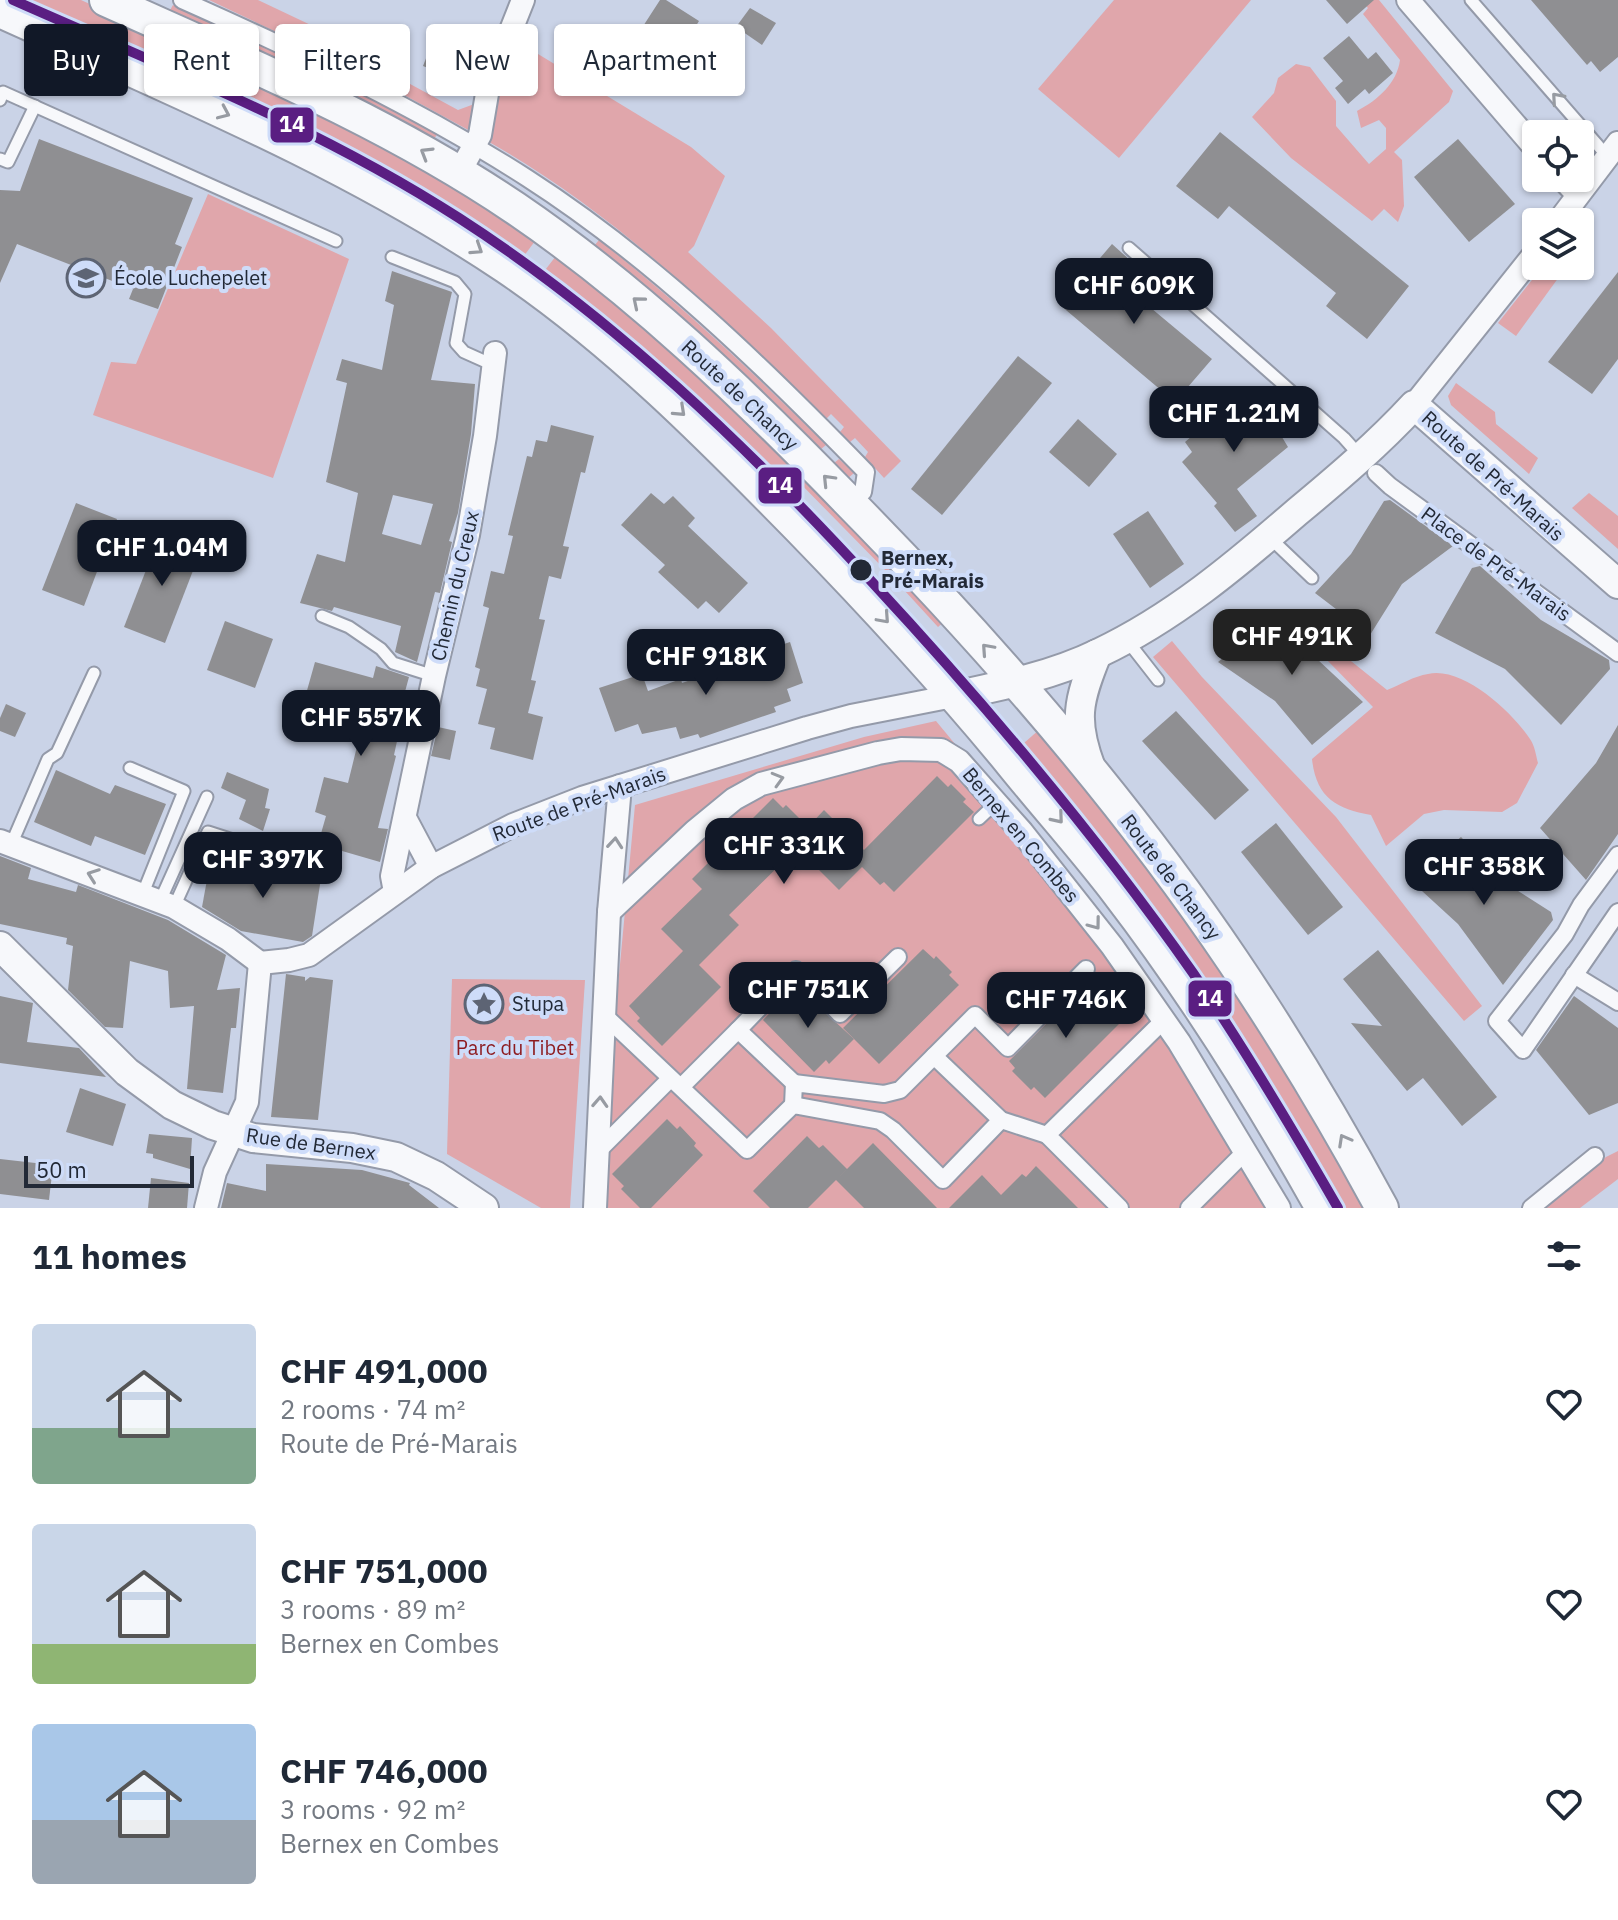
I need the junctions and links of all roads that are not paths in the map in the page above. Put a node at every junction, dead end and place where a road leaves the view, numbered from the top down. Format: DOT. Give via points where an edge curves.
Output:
graph roads {
  1 [pos="106,0"];
  2 [pos="182,0"];
  3 [pos="523,0"];
  4 [pos="1408,0"];
  5 [pos="1471,0"];
  6 [pos="0,11"];
  7 [pos="1,94"];
  8 [pos="35,106"];
  9 [pos="1522,133"];
  10 [pos="1613,150"];
  11 [pos="0,159"];
  12 [pos="467,159"];
  13 [pos="1575,192"];
  14 [pos="1578,195"];
  15 [pos="1568,208"];
  16 [pos="336,241"];
  17 [pos="1129,248"];
  18 [pos="392,257"];
  19 [pos="1522,270"];
  20 [pos="494,359"];
  21 [pos="1414,405"];
  22 [pos="1369,466"];
  23 [pos="863,492"];
  24 [pos="1269,536"];
  25 [pos="1312,578"];
  26 [pos="1618,584"];
  27 [pos="322,616"];
  28 [pos="1126,639"];
  29 [pos="1618,653"];
  30 [pos="1097,654"];
  31 [pos="94,673"];
  32 [pos="434,676"];
  33 [pos="1158,680"];
  34 [pos="1015,681"];
  35 [pos="953,696"];
  36 [pos="130,768"];
  37 [pos="1094,777"];
  38 [pos="620,786"];
  39 [pos="207,797"];
  40 [pos="405,818"];
  41 [pos="6,843"];
  42 [pos="277,854"];
  43 [pos="1618,855"];
  44 [pos="431,867"];
  45 [pos="395,892"];
  46 [pos="159,900"];
  47 [pos="609,912"];
  48 [pos="1618,912"];
  49 [pos="0,946"];
  50 [pos="898,957"];
  51 [pos="260,963"];
  52 [pos="1086,969"];
  53 [pos="1574,975"];
  54 [pos="1618,1002"];
  55 [pos="605,1016"];
  56 [pos="1163,1021"];
  57 [pos="738,1030"];
  58 [pos="934,1056"];
  59 [pos="676,1082"];
  60 [pos="794,1083"];
  61 [pos="793,1105"];
  62 [pos="1001,1120"];
  63 [pos="235,1133"];
  64 [pos="1047,1135"];
  65 [pos="599,1150"];
  66 [pos="1246,1151"];
  67 [pos="1595,1156"];
  68 [pos="206,1208"];
  69 [pos="484,1208"];
  70 [pos="595,1208"];
  71 [pos="1120,1208"];
  72 [pos="1189,1208"];
  73 [pos="1279,1208"];
  74 [pos="1322,1208"];
  75 [pos="1382,1208"];
  76 [pos="1531,1208"];
  12 -- 1 [label="main road, Route de Chancy, one-way" via="352,113"];
  2 -- 12 [label="street" via="381,92"];
  3 -- 12 [label="street" via="494,70 480,135"];
  4 -- 9 [label="street"];
  10 -- 5 [label="lane, one-way"];
  6 -- 35 [label="main road, one-way" via="347,172 527,282 708,437 843,573"];
  7 -- 8 [label="lane"];
  8 -- 11 [label="lane" via="8,162"];
  8 -- 16 [label="lane"];
  10 -- 14 [label="street"];
  12 -- 23 [label="street" via="577,213 665,281 866,472"];
  34 -- 12 [label="main road, Route de Chancy, one-way" via="887,541 712,368 593,264 512,206"];
  13 -- 14 [label="street"];
  14 -- 15 [label="street"];
  17 -- 22 [label="lane"];
  18 -- 20 [label="lane" via="455,282 465,294 456,343 464,352"];
  19 -- 21 [label="street"];
  20 -- 32 [label="street, Chemin du Creux" via="468,535"];
  21 -- 22 [label="street, Route de Pré-Marais"];
  21 -- 26 [label="street, Route de Pré-Marais"];
  22 -- 24 [label="street, Route de Pré-Marais"];
  22 -- 29 [label="street, Place de Pré-Marais"];
  24 -- 25 [label="lane"];
  24 -- 28 [label="street, Route de Pré-Marais" via="1212,584"];
  27 -- 32 [label="lane" via="349,627 393,663"];
  28 -- 30 [label="street, Route de Pré-Marais"];
  28 -- 33 [label="lane"];
  30 -- 34 [label="street, Route de Pré-Marais"];
  30 -- 37 [label="street" via="1079,704 1080,739"];
  31 -- 41 [label="lane"];
  32 -- 40 [label="street, Chemin du Creux"];
  34 -- 35 [label="street, Route de Pré-Marais"];
  34 -- 37 [label="main road, Route de Chancy"];
  35 -- 38 [label="street, Route de Pré-Marais" via="836,720"];
  35 -- 74 [label="main road, one-way" via="1128,906 1229,1053"];
  36 -- 46 [label="lane" via="184,791"];
  75 -- 37 [label="main road, Route de Chancy, one-way" via="1299,1063 1232,960"];
  38 -- 44 [label="street, Route de Pré-Marais" via="513,825"];
  47 -- 38 [label="street, one-way"];
  39 -- 46 [label="lane"];
  40 -- 44 [label="street"];
  40 -- 45 [label="street, Chemin du Creux" via="392,876"];
  46 -- 41 [label="street, one-way"];
  42 -- 46 [label="lane" via="208,832"];
  43 -- 53 [label="street" via="1497,1021 1523,1050"];
  44 -- 45 [label="street, Route de Pré-Marais"];
  45 -- 51 [label="street, Route de Pré-Marais" via="309,955"];
  46 -- 51 [label="street"];
  47 -- 55 [label="street"];
  47 -- 56 [label="street, Bernex en Combes, one-way" via="695,831 761,784 901,749 941,750 959,761 987,811 1058,876"];
  48 -- 53 [label="street"];
  49 -- 63 [label="street, Rue de Bernex" via="150,1090"];
  50 -- 57 [label="street" via="840,1014 796,970"];
  51 -- 63 [label="street" via="247,1102"];
  52 -- 58 [label="street" via="1008,1048 975,1015"];
  53 -- 54 [label="street"];
  55 -- 59 [label="street"];
  65 -- 55 [label="street, one-way"];
  56 -- 64 [label="street"];
  56 -- 66 [label="street, Bernex en Combes"];
  57 -- 59 [label="street"];
  57 -- 60 [label="street"];
  58 -- 60 [label="street" via="900,1090 884,1094"];
  58 -- 62 [label="street"];
  59 -- 61 [label="street" via="747,1150"];
  59 -- 65 [label="street"];
  60 -- 61 [label="street"];
  61 -- 62 [label="street" via="880,1121 943,1180"];
  62 -- 64 [label="street"];
  63 -- 68 [label="street" via="215,1172"];
  63 -- 69 [label="street, Rue de Bernex" via="387,1154 436,1176"];
  64 -- 71 [label="street"];
  65 -- 70 [label="street"];
  66 -- 72 [label="street"];
  66 -- 73 [label="street, Bernex en Combes"];
  67 -- 76 [label="street"];
}
